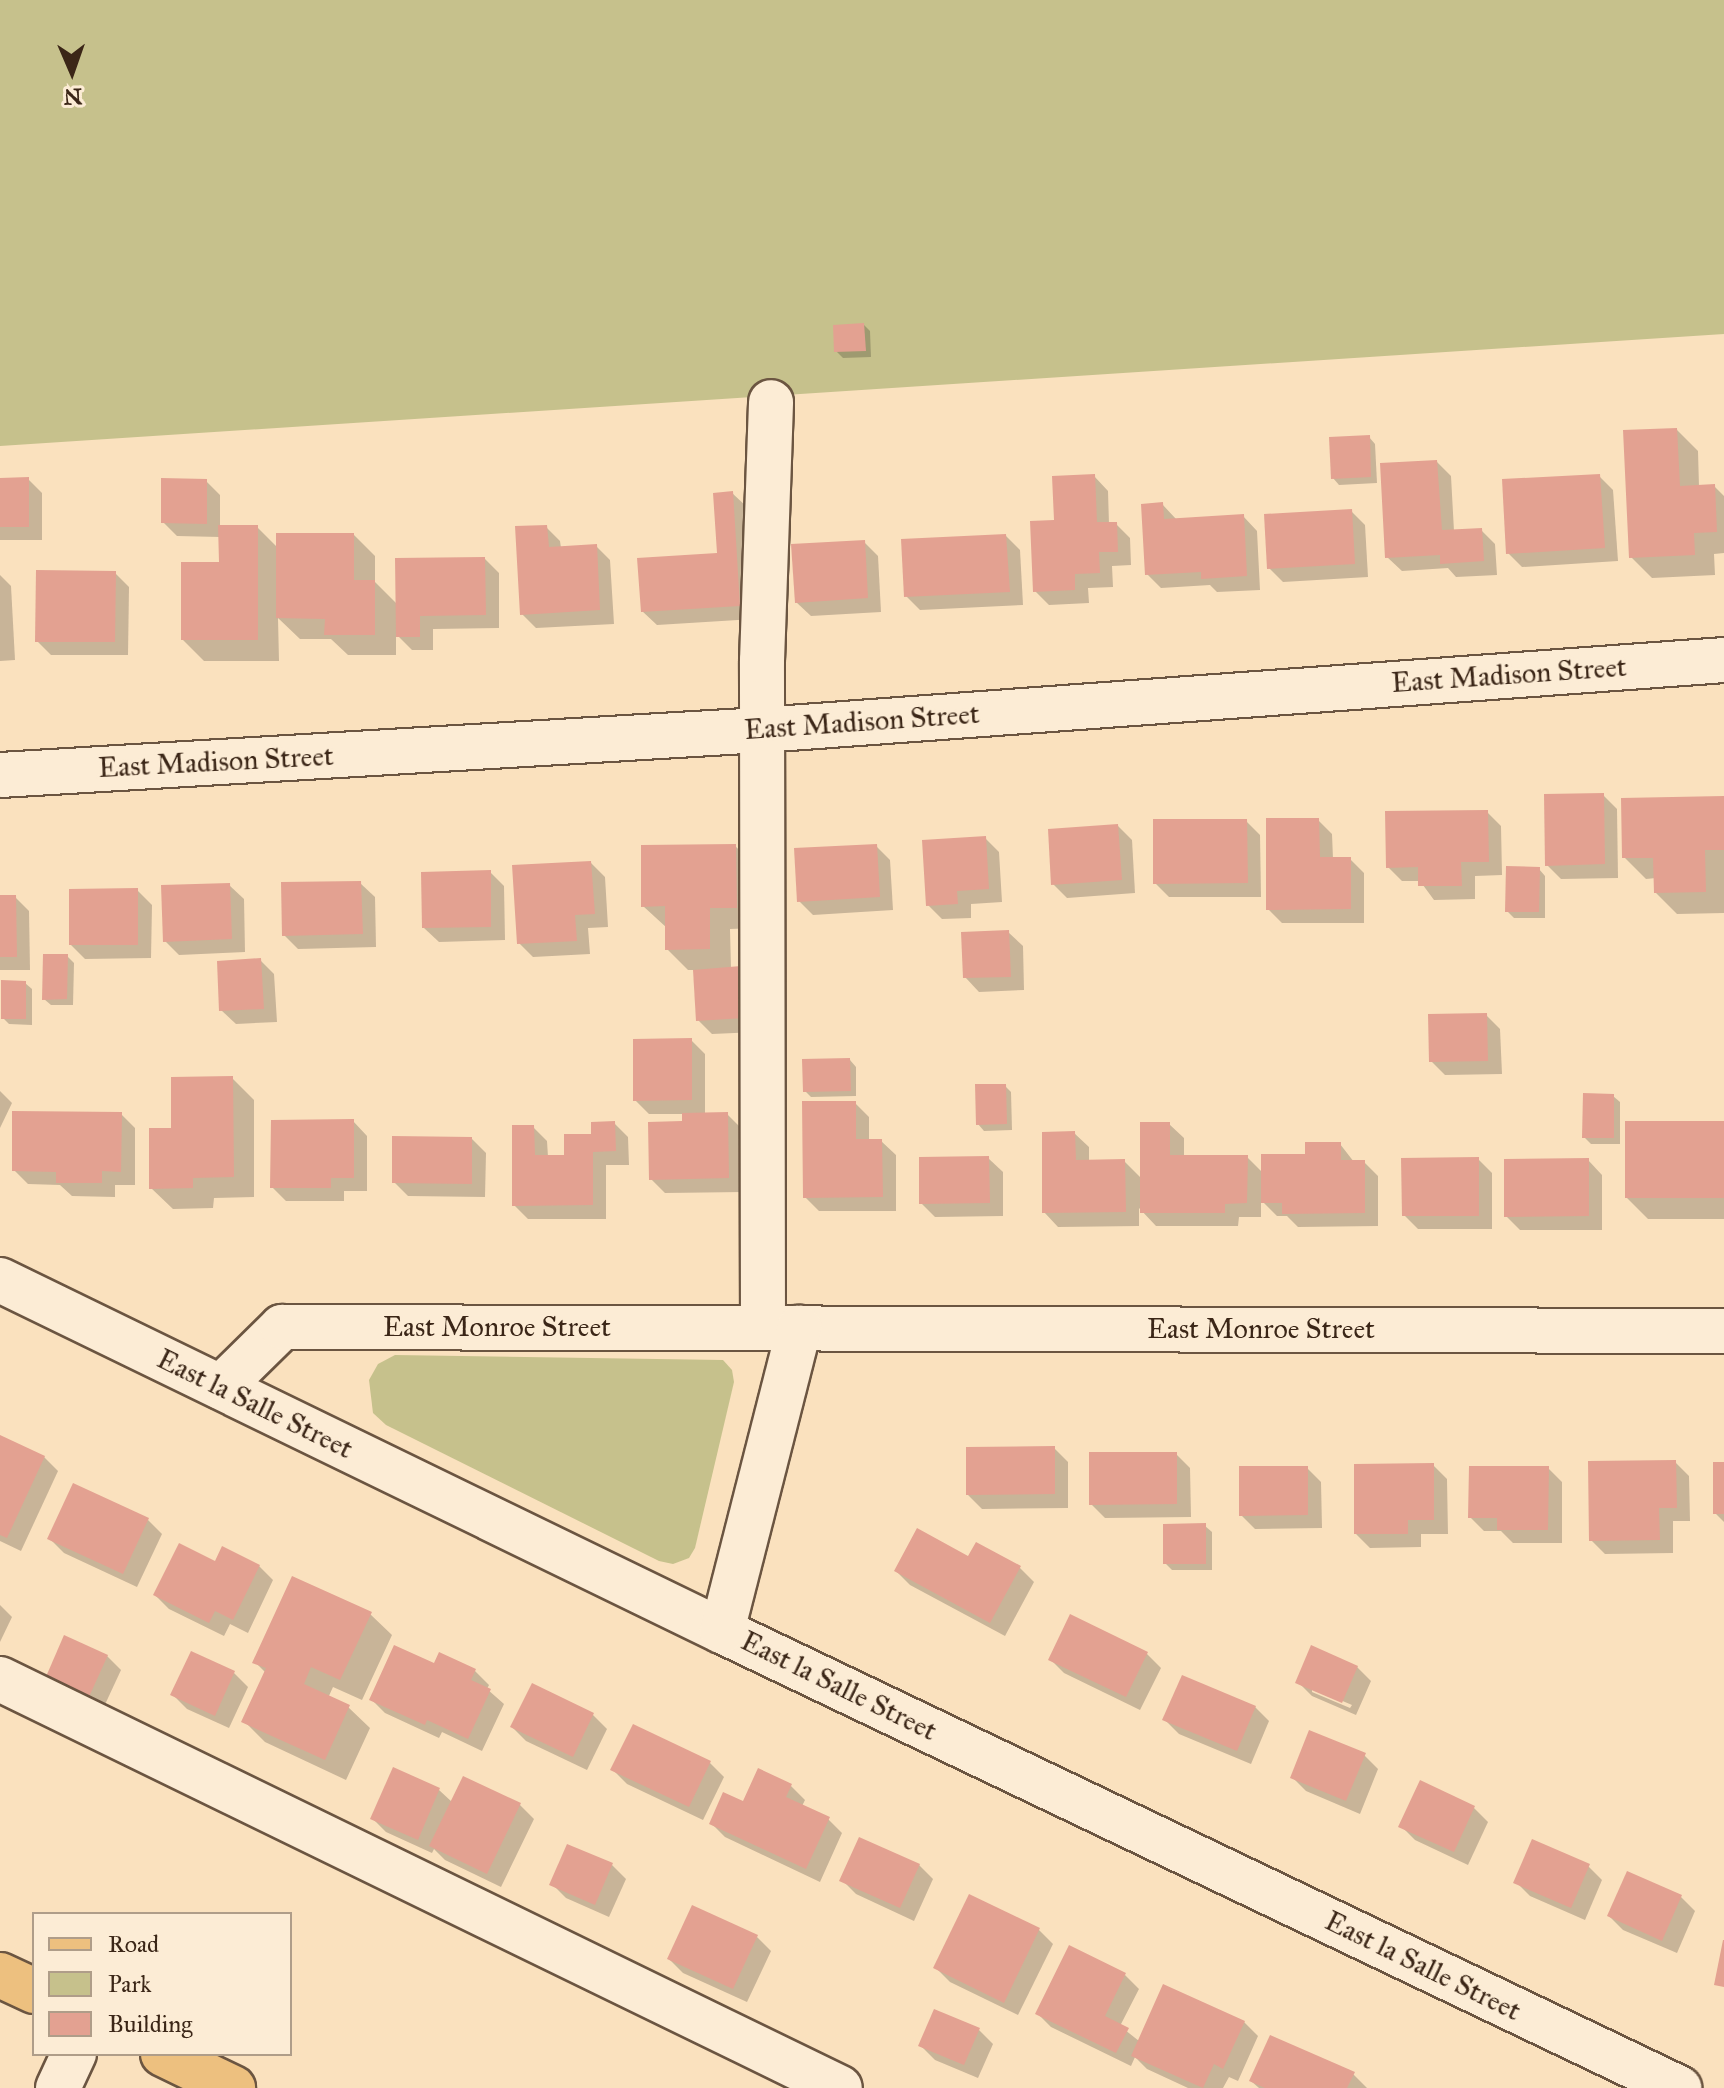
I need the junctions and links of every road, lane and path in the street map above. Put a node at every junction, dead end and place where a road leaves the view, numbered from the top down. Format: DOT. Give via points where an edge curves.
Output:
graph roads {
  1 [pos="771,402"];
  2 [pos="1724,660"];
  3 [pos="762,730"];
  4 [pos="0,775"];
  5 [pos="0,1280"];
  6 [pos="781,1328"];
  7 [pos="1724,1331"];
  8 [pos="221,1387"];
  9 [pos="722,1631"];
  10 [pos="0,1679"];
  11 [pos="0,1975"];
  12 [pos="32,1990"];
  13 [pos="73,2056"];
  14 [pos="167,2056"];
  15 [pos="58,2088"];
  16 [pos="233,2088"];
  17 [pos="840,2088"];
  18 [pos="1679,2088"];
  1 -- 3 [label="street"];
  2 -- 3 [label="street, East Madison Street"];
  3 -- 4 [label="street, East Madison Street"];
  3 -- 6 [label="street"];
  5 -- 8 [label="street, East la Salle Street"];
  6 -- 7 [label="street, East Monroe Street"];
  6 -- 8 [label="street, East Monroe Street" via="282,1327"];
  6 -- 9 [label="street"];
  8 -- 9 [label="street, East la Salle Street"];
  9 -- 18 [label="street, East la Salle Street"];
  10 -- 17 [label="street"];
  11 -- 12 [label="main road"];
  13 -- 15 [label="street"];
  14 -- 16 [label="main road"];
}
